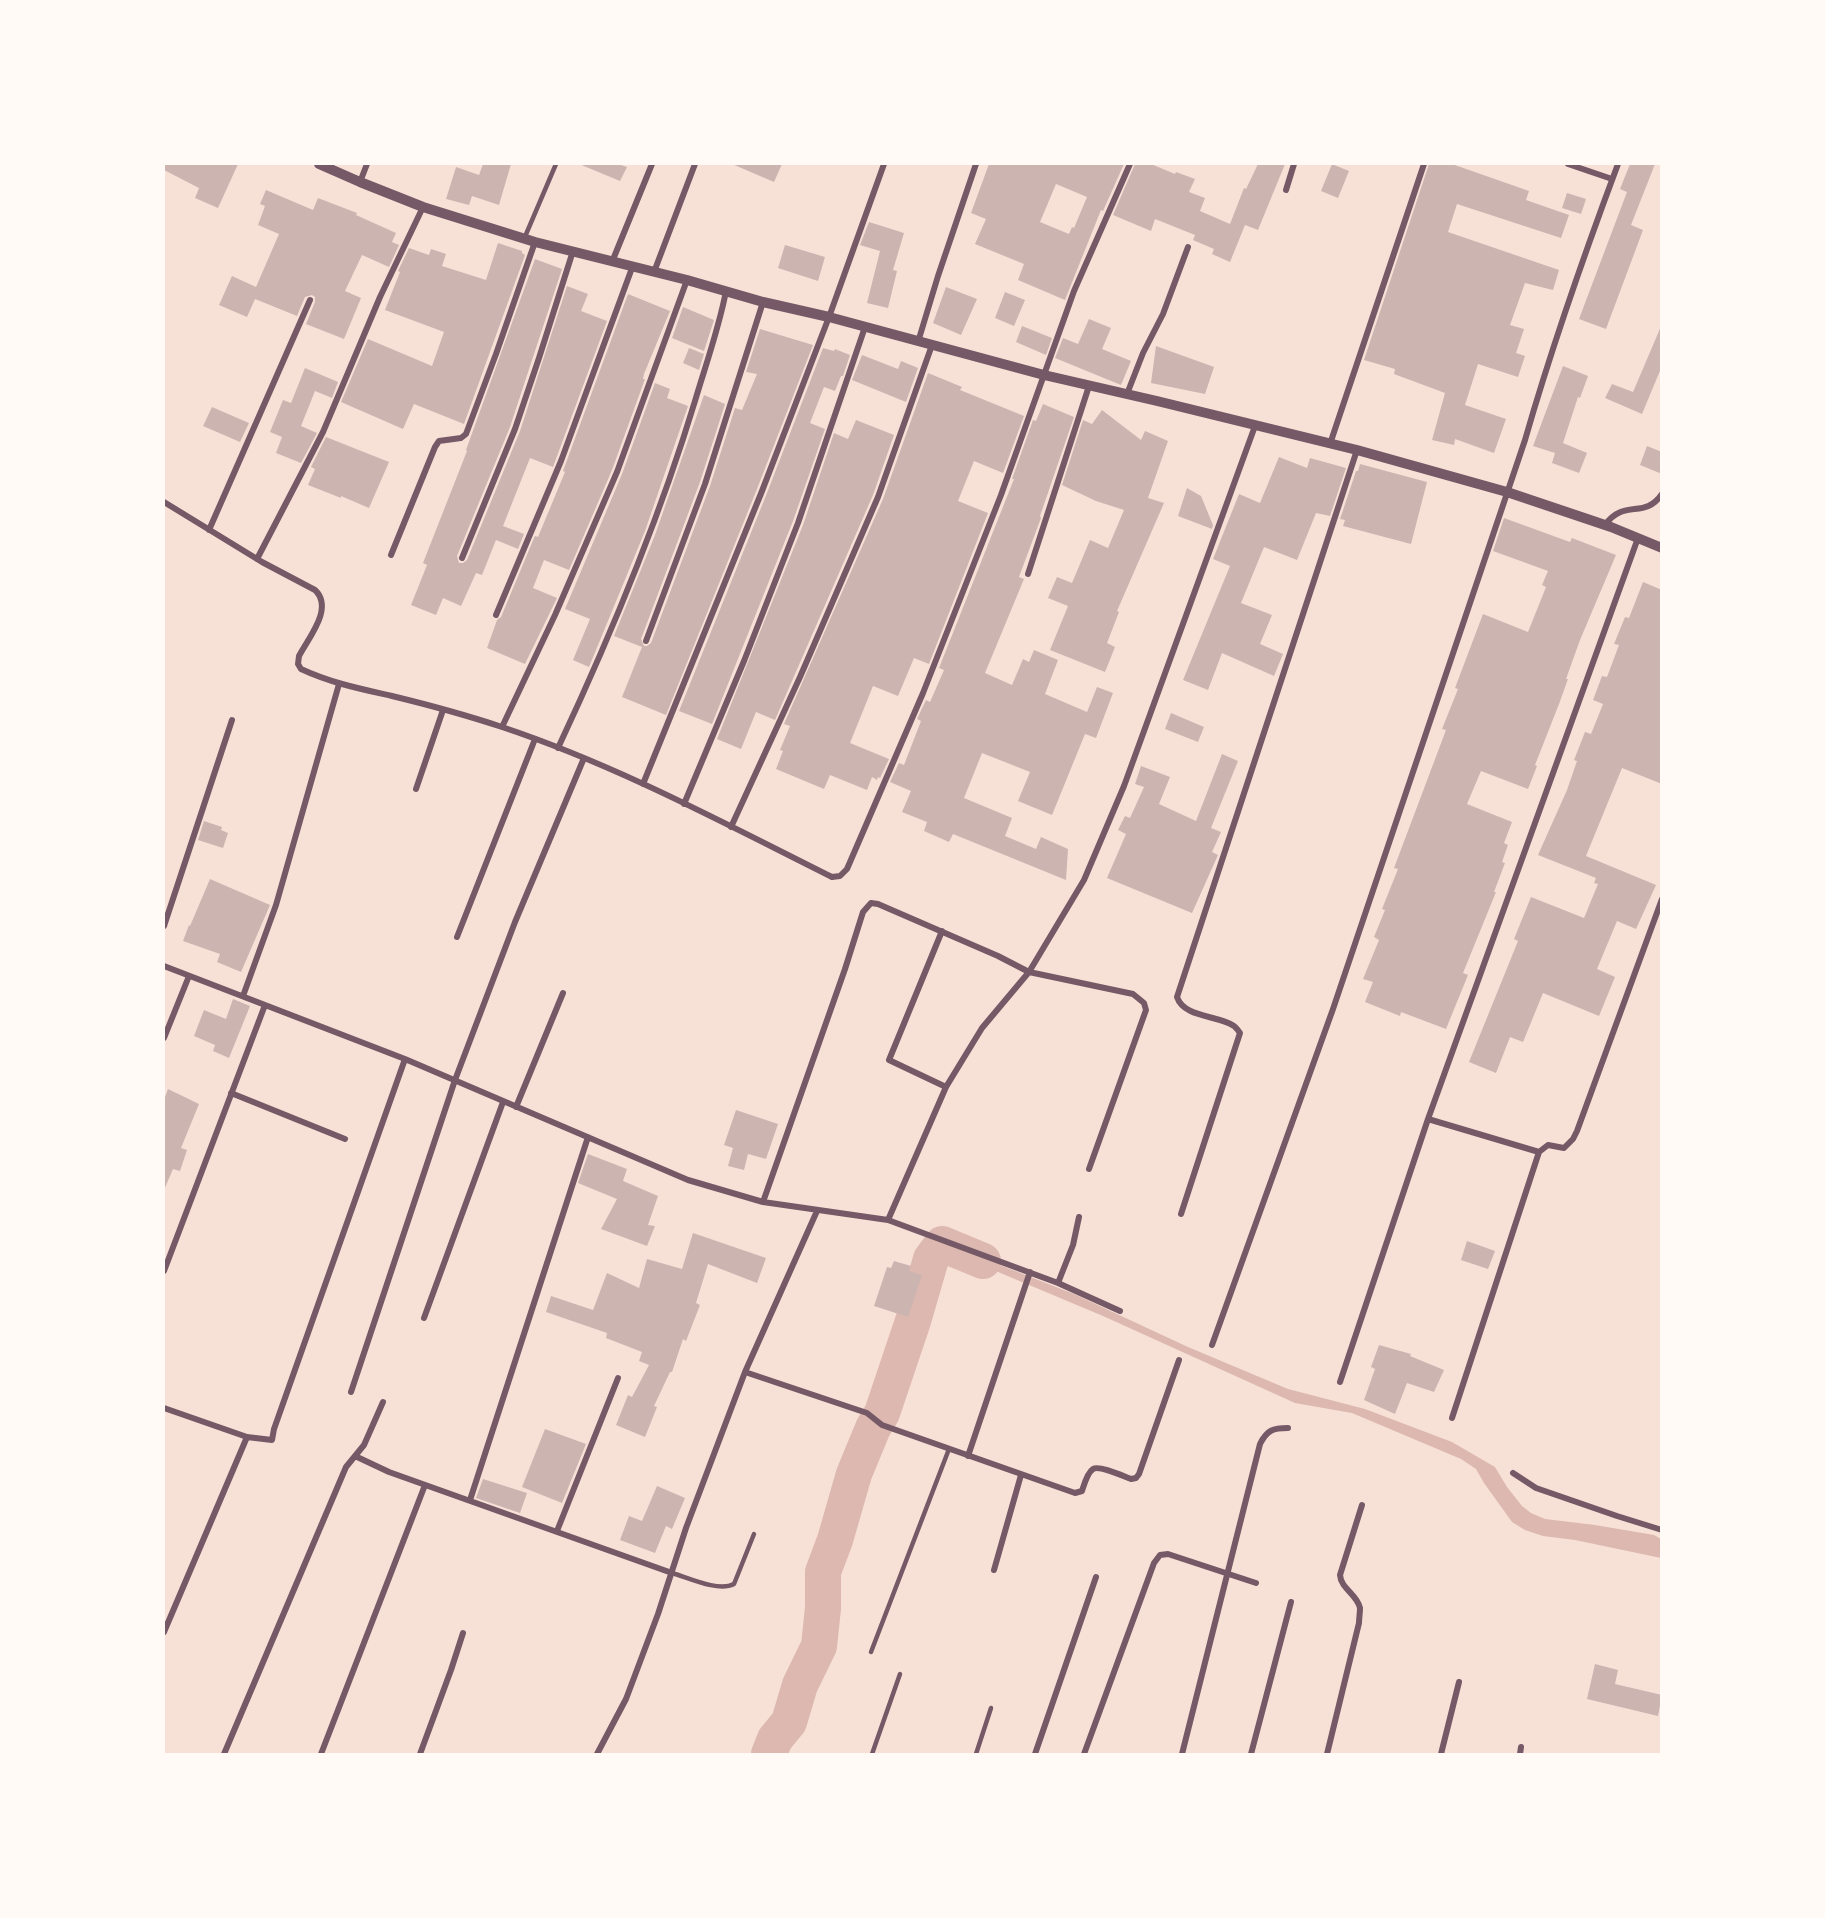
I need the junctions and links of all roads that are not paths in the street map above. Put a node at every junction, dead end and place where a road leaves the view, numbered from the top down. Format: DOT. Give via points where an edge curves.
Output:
graph roads {
  1 [pos="319,164"];
  2 [pos="367,164"];
  3 [pos="556,164"];
  4 [pos="652,164"];
  5 [pos="695,164"];
  6 [pos="884,164"];
  7 [pos="976,164"];
  8 [pos="1130,164"];
  9 [pos="1294,164"];
  10 [pos="1424,164"];
  11 [pos="1568,164"];
  12 [pos="1618,164"];
  13 [pos="1612,179"];
  14 [pos="360,182"];
  15 [pos="1286,190"];
  16 [pos="423,207"];
  17 [pos="529,240"];
  18 [pos="1188,247"];
  19 [pos="573,251"];
  20 [pos="611,262"];
  21 [pos="632,268"];
  22 [pos="654,272"];
  23 [pos="687,280"];
  24 [pos="726,291"];
  25 [pos="310,300"];
  26 [pos="763,302"];
  27 [pos="829,317"];
  28 [pos="865,327"];
  29 [pos="918,342"];
  30 [pos="932,345"];
  31 [pos="1044,375"];
  32 [pos="1089,386"];
  33 [pos="1127,394"];
  34 [pos="1254,426"];
  35 [pos="1330,444"];
  36 [pos="1357,450"];
  37 [pos="1507,492"];
  38 [pos="1662,494"];
  39 [pos="164,502"];
  40 [pos="1605,525"];
  41 [pos="209,530"];
  42 [pos="1638,538"];
  43 [pos="1662,548"];
  44 [pos="391,555"];
  45 [pos="462,558"];
  46 [pos="258,559"];
  47 [pos="1028,574"];
  48 [pos="496,615"];
  49 [pos="646,641"];
  50 [pos="339,684"];
  51 [pos="442,710"];
  52 [pos="232,720"];
  53 [pos="502,727"];
  54 [pos="535,739"];
  55 [pos="558,748"];
  56 [pos="584,758"];
  57 [pos="643,784"];
  58 [pos="416,789"];
  59 [pos="684,804"];
  60 [pos="731,827"];
  61 [pos="1662,899"];
  62 [pos="164,926"];
  63 [pos="942,931"];
  64 [pos="457,937"];
  65 [pos="164,966"];
  66 [pos="1029,972"];
  67 [pos="189,976"];
  68 [pos="563,993"];
  69 [pos="243,996"];
  70 [pos="265,1005"];
  71 [pos="164,1038"];
  72 [pos="405,1059"];
  73 [pos="455,1080"];
  74 [pos="946,1087"];
  75 [pos="231,1093"];
  76 [pos="503,1102"];
  77 [pos="516,1107"];
  78 [pos="1428,1119"];
  79 [pos="588,1137"];
  80 [pos="345,1139"];
  81 [pos="1539,1152"];
  82 [pos="1089,1169"];
  83 [pos="763,1202"];
  84 [pos="817,1211"];
  85 [pos="1181,1214"];
  86 [pos="1079,1217"];
  87 [pos="888,1220"];
  88 [pos="164,1271"];
  89 [pos="1030,1273"];
  90 [pos="1058,1283"];
  91 [pos="1120,1311"];
  92 [pos="424,1318"];
  93 [pos="1212,1346"];
  94 [pos="1179,1360"];
  95 [pos="745,1372"];
  96 [pos="618,1378"];
  97 [pos="1340,1382"];
  98 [pos="351,1392"];
  99 [pos="383,1402"];
  100 [pos="164,1408"];
  101 [pos="1452,1418"];
  102 [pos="1288,1428"];
  103 [pos="247,1437"];
  104 [pos="949,1449"];
  105 [pos="355,1456"];
  106 [pos="968,1456"];
  107 [pos="1513,1473"];
  108 [pos="1021,1475"];
  109 [pos="425,1485"];
  110 [pos="470,1500"];
  111 [pos="1362,1505"];
  112 [pos="1662,1530"];
  113 [pos="557,1531"];
  114 [pos="754,1534"];
  115 [pos="994,1570"];
  116 [pos="672,1573"];
  117 [pos="1226,1574"];
  118 [pos="1096,1577"];
  119 [pos="1256,1583"];
  120 [pos="1291,1602"];
  121 [pos="164,1632"];
  122 [pos="463,1634"];
  123 [pos="871,1652"];
  124 [pos="900,1674"];
  125 [pos="1459,1682"];
  126 [pos="991,1708"];
  127 [pos="1521,1747"];
  128 [pos="224,1755"];
  129 [pos="321,1755"];
  130 [pos="420,1755"];
  131 [pos="597,1755"];
  132 [pos="872,1755"];
  133 [pos="976,1755"];
  134 [pos="1035,1755"];
  135 [pos="1084,1755"];
  136 [pos="1182,1755"];
  137 [pos="1251,1755"];
  138 [pos="1327,1755"];
  139 [pos="1441,1755"];
  140 [pos="1520,1755"];
  1 -- 14 [label="street"];
  2 -- 14 [label="street"];
  3 -- 17 [label="lane"];
  4 -- 20 [label="street"];
  5 -- 22 [label="street"];
  6 -- 27 [label="street"];
  7 -- 29 [label="street"];
  8 -- 31 [label="street" via="1074,291"];
  9 -- 15 [label="street"];
  10 -- 35 [label="street"];
  11 -- 13 [label="street"];
  12 -- 13 [label="street"];
  13 -- 37 [label="street"];
  14 -- 16 [label="street"];
  16 -- 17 [label="street"];
  16 -- 46 [label="street" via="323,432"];
  17 -- 19 [label="street"];
  17 -- 44 [label="street" via="496,354 466,434 439,441 435,447"];
  18 -- 33 [label="street"];
  19 -- 20 [label="street"];
  19 -- 45 [label="street" via="515,429"];
  20 -- 21 [label="street"];
  21 -- 22 [label="street"];
  21 -- 48 [label="street" via="561,461"];
  22 -- 23 [label="street"];
  23 -- 24 [label="street"];
  23 -- 53 [label="street" via="612,483"];
  24 -- 26 [label="street"];
  24 -- 55 [label="street" via="659,513"];
  25 -- 41 [label="street"];
  26 -- 27 [label="street"];
  26 -- 49 [label="street" via="705,484"];
  27 -- 28 [label="street"];
  27 -- 57 [label="street"];
  28 -- 29 [label="street"];
  28 -- 59 [label="street" via="798,524"];
  29 -- 30 [label="street"];
  30 -- 31 [label="street"];
  30 -- 60 [label="street" via="878,498"];
  31 -- 32 [label="street"];
  31 -- 60 [label="street" via="1002,495 847,869 832,877"];
  32 -- 33 [label="street"];
  32 -- 47 [label="street"];
  33 -- 34 [label="street"];
  34 -- 35 [label="street"];
  34 -- 66 [label="street" via="1124,786 1084,880"];
  35 -- 36 [label="street"];
  36 -- 37 [label="street"];
  36 -- 85 [label="street" via="1177,997 1179,1004 1234,1026 1240,1034"];
  37 -- 40 [label="street"];
  37 -- 93 [label="street" via="1333,1009"];
  38 -- 40 [label="street" via="1647,508 1612,515"];
  39 -- 41 [label="street"];
  40 -- 42 [label="street"];
  41 -- 46 [label="street"];
  42 -- 43 [label="street"];
  42 -- 78 [label="street"];
  46 -- 50 [label="street" via="321,595 323,608 298,664 301,669"];
  50 -- 51 [label="street"];
  50 -- 69 [label="street" via="276,905"];
  51 -- 53 [label="street"];
  51 -- 58 [label="street"];
  52 -- 62 [label="street"];
  53 -- 54 [label="street"];
  54 -- 55 [label="street"];
  54 -- 64 [label="street"];
  55 -- 56 [label="street"];
  56 -- 57 [label="street"];
  56 -- 73 [label="street" via="515,922"];
  57 -- 59 [label="street"];
  59 -- 60 [label="street"];
  61 -- 81 [label="street" via="1577,1131 1564,1148 1548,1145"];
  63 -- 66 [label="street"];
  63 -- 74 [label="street" via="889,1060"];
  63 -- 83 [label="street" via="878,903 871,903 862,912"];
  65 -- 67 [label="street"];
  66 -- 74 [label="street" via="982,1028"];
  66 -- 82 [label="street" via="1133,994 1144,1003 1146,1010"];
  67 -- 69 [label="street"];
  67 -- 71 [label="street"];
  68 -- 77 [label="street"];
  69 -- 70 [label="street"];
  70 -- 72 [label="street"];
  70 -- 75 [label="street"];
  72 -- 73 [label="street"];
  72 -- 103 [label="street" via="272,1440"];
  73 -- 76 [label="street"];
  73 -- 98 [label="street"];
  74 -- 87 [label="street"];
  75 -- 80 [label="street"];
  75 -- 88 [label="street"];
  76 -- 77 [label="street"];
  76 -- 92 [label="street"];
  77 -- 79 [label="street"];
  78 -- 81 [label="street"];
  78 -- 97 [label="street"];
  79 -- 83 [label="street" via="688,1180"];
  79 -- 110 [label="street"];
  81 -- 101 [label="street"];
  83 -- 84 [label="street"];
  84 -- 87 [label="street"];
  84 -- 95 [label="street"];
  86 -- 90 [label="street"];
  87 -- 89 [label="street"];
  89 -- 90 [label="street"];
  89 -- 106 [label="street"];
  90 -- 91 [label="street"];
  94 -- 108 [label="street" via="1136,1478 1094,1468 1082,1491 1075,1493"];
  95 -- 104 [label="street" via="867,1413 882,1425"];
  95 -- 116 [label="street"];
  96 -- 113 [label="street"];
  99 -- 105 [label="street"];
  100 -- 103 [label="street"];
  102 -- 117 [label="street" via="1266,1432 1260,1444"];
  103 -- 121 [label="street"];
  104 -- 106 [label="street"];
  104 -- 123 [label="lane"];
  105 -- 109 [label="street"];
  105 -- 128 [label="street" via="346,1467"];
  106 -- 108 [label="street"];
  107 -- 112 [label="street" via="1536,1488"];
  108 -- 115 [label="street"];
  109 -- 110 [label="street"];
  109 -- 129 [label="street"];
  110 -- 113 [label="street"];
  111 -- 138 [label="street" via="1340,1575 1340,1581 1358,1603 1359,1623"];
  113 -- 116 [label="street"];
  114 -- 116 [label="lane" via="734,1584 727,1588"];
  116 -- 131 [label="street" via="626,1699"];
  117 -- 119 [label="street"];
  117 -- 135 [label="street" via="1168,1554 1160,1555"];
  117 -- 136 [label="street"];
  118 -- 134 [label="street"];
  120 -- 137 [label="street"];
  122 -- 130 [label="street"];
  124 -- 132 [label="lane"];
  125 -- 139 [label="street"];
  126 -- 133 [label="lane"];
  127 -- 140 [label="street"];
}
